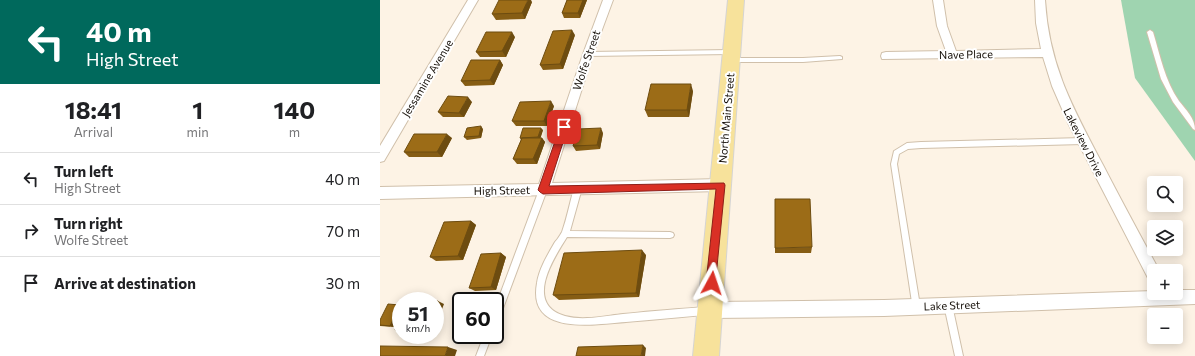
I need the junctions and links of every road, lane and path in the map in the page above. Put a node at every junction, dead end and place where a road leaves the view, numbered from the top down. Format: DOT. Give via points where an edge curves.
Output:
graph roads {
  1 [pos="473,0"];
  2 [pos="608,0"];
  3 [pos="736,0"];
  4 [pos="938,0"];
  5 [pos="1040,0"];
  6 [pos="1150,32"];
  7 [pos="1046,53"];
  8 [pos="588,54"];
  9 [pos="952,54"];
  10 [pos="731,56"];
  11 [pos="886,56"];
  12 [pos="840,58"];
  13 [pos="1195,127"];
  14 [pos="1083,141"];
  15 [pos="380,157"];
  16 [pos="720,185"];
  17 [pos="578,188"];
  18 [pos="543,190"];
  19 [pos="380,192"];
  20 [pos="565,234"];
  21 [pos="670,235"];
  22 [pos="1148,264"];
  23 [pos="504,295"];
  24 [pos="1147,297"];
  25 [pos="1183,297"];
  26 [pos="1195,297"];
  27 [pos="948,305"];
  28 [pos="916,306"];
  29 [pos="710,310"];
  30 [pos="485,344"];
  31 [pos="480,356"];
  32 [pos="706,356"];
  33 [pos="958,356"];
  1 -- 15 [label="street, Jessamine Avenue"];
  2 -- 8 [label="street, Wolfe Street"];
  3 -- 10 [label="main road, North Main Street"];
  4 -- 9 [label="street" via="942,26"];
  5 -- 7 [label="street, Lakeview Drive"];
  6 -- 13 [label="lane" via="1164,79 1175,100"];
  7 -- 9 [label="street, Nave Place"];
  7 -- 14 [label="street, Lakeview Drive" via="1058,90"];
  8 -- 10 [label="lane"];
  8 -- 18 [label="street, Wolfe Street"];
  9 -- 11 [label="street, Nave Place"];
  10 -- 12 [label="lane" via="803,60"];
  10 -- 16 [label="main road, North Main Street"];
  14 -- 22 [label="street, Lakeview Drive"];
  14 -- 28 [label="lane" via="921,145 906,146 896,153 894,164"];
  16 -- 17 [label="street, High Street"];
  16 -- 29 [label="main road, North Main Street"];
  17 -- 18 [label="street, High Street"];
  17 -- 20 [label="lane"];
  18 -- 19 [label="street, High Street"];
  18 -- 23 [label="lane"];
  20 -- 21 [label="lane"];
  20 -- 29 [label="lane" via="552,254 539,287 539,297 544,308 552,316 566,320 589,321"];
  24 -- 27 [label="street, Lake Street"];
  25 -- 26 [label="street, Lake Street"];
  27 -- 28 [label="street, Lake Street"];
  27 -- 33 [label="lane"];
  28 -- 29 [label="street, Lake Street"];
  29 -- 32 [label="main road, North Main Street"];
  30 -- 31 [label="lane"];
}
